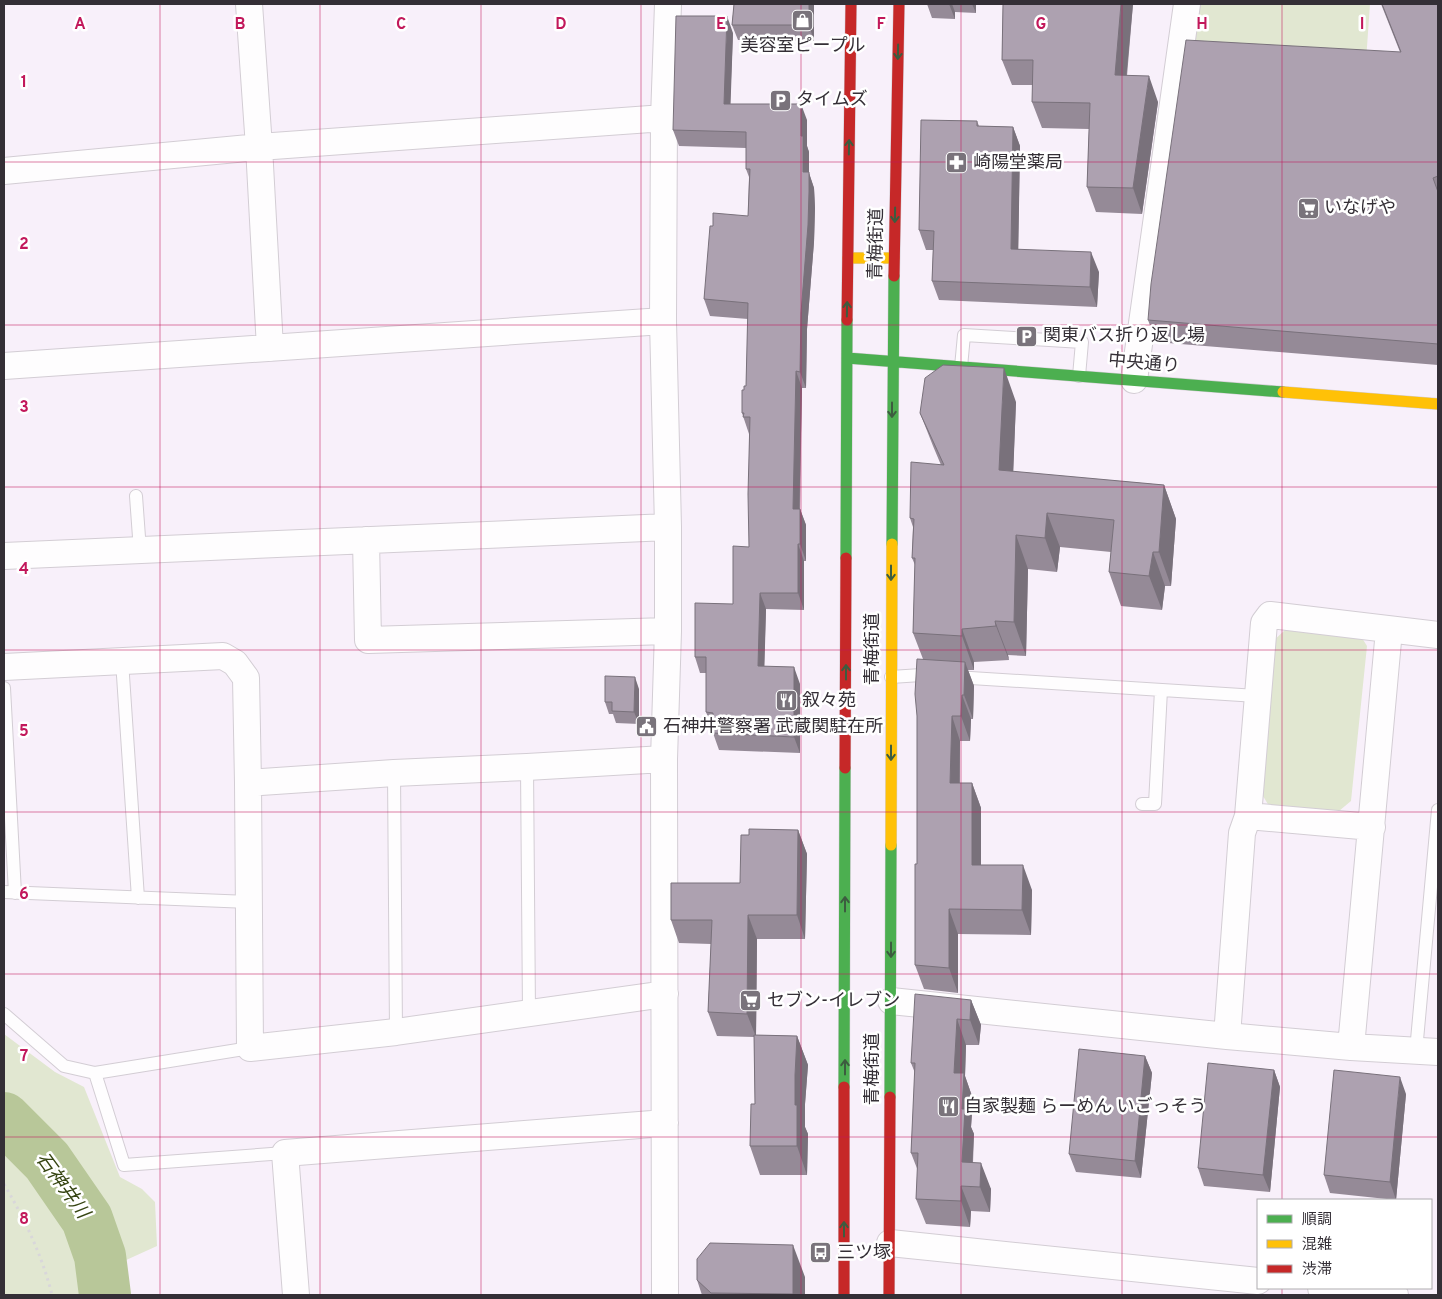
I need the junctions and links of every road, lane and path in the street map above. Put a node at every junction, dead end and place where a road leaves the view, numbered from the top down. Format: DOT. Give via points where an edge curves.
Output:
graph roads {
  1 [pos="249,4"];
  2 [pos="668,4"];
  3 [pos="851,4"];
  4 [pos="899,4"];
  5 [pos="1187,4"];
  6 [pos="664,118"];
  7 [pos="259,147"];
  8 [pos="4,171"];
  9 [pos="848,258"];
  10 [pos="894,258"];
  11 [pos="663,321"];
  12 [pos="270,348"];
  13 [pos="846,358"];
  14 [pos="892,362"];
  15 [pos="4,366"];
  16 [pos="961,367"];
  17 [pos="1079,376"];
  18 [pos="1134,380"];
  19 [pos="1438,404"];
  20 [pos="136,496"];
  21 [pos="668,527"];
  22 [pos="366,540"];
  23 [pos="140,551"];
  24 [pos="4,556"];
  25 [pos="668,630"];
  26 [pos="1390,630"];
  27 [pos="1438,635"];
  28 [pos="122,661"];
  29 [pos="4,667"];
  30 [pos="891,677"];
  31 [pos="4,688"];
  32 [pos="1161,690"];
  33 [pos="1258,696"];
  34 [pos="664,759"];
  35 [pos="527,767"];
  36 [pos="394,772"];
  37 [pos="248,784"];
  38 [pos="1142,804"];
  39 [pos="1438,810"];
  40 [pos="1248,816"];
  41 [pos="1372,827"];
  42 [pos="10,893"];
  43 [pos="138,898"];
  44 [pos="250,902"];
  45 [pos="665,994"];
  46 [pos="891,1001"];
  47 [pos="529,1013"];
  48 [pos="4,1014"];
  49 [pos="396,1032"];
  50 [pos="1227,1036"];
  51 [pos="1351,1047"];
  52 [pos="250,1048"];
  53 [pos="1427,1051"];
  54 [pos="95,1073"];
  55 [pos="665,1123"];
  56 [pos="286,1153"];
  57 [pos="4,1184"];
  58 [pos="890,1243"];
  59 [pos="1257,1281"];
  60 [pos="1332,1289"];
  61 [pos="52,1295"];
  62 [pos="296,1295"];
  63 [pos="665,1295"];
  64 [pos="844,1295"];
  65 [pos="889,1295"];
  66 [pos="1395,1295"];
  1 -- 7 [label="street"];
  2 -- 6 [label="street"];
  9 -- 3 [label="main road, 青梅街道, one-way"];
  4 -- 10 [label="main road, 青梅街道, one-way"];
  5 -- 18 [label="street"];
  6 -- 7 [label="street"];
  6 -- 11 [label="street"];
  7 -- 8 [label="street"];
  7 -- 12 [label="street"];
  9 -- 10 [label="main road"];
  13 -- 9 [label="main road, 青梅街道, one-way"];
  10 -- 14 [label="main road, 青梅街道"];
  11 -- 12 [label="street"];
  11 -- 21 [label="street"];
  12 -- 15 [label="street"];
  13 -- 14 [label="main road, 中央通り"];
  64 -- 13 [label="main road, 青梅街道, one-way"];
  14 -- 16 [label="main road, 中央通り"];
  14 -- 30 [label="main road, 青梅街道, one-way"];
  16 -- 17 [label="main road, 中央通り"];
  16 -- 17 [label="lane" via="964,335 1082,342"];
  17 -- 18 [label="main road, 中央通り"];
  18 -- 19 [label="main road, 中央通り"];
  20 -- 23 [label="lane"];
  21 -- 22 [label="street"];
  21 -- 25 [label="street"];
  22 -- 23 [label="street"];
  22 -- 25 [label="street" via="368,640"];
  23 -- 24 [label="street"];
  25 -- 34 [label="street"];
  26 -- 27 [label="street"];
  26 -- 33 [label="street" via="1270,615 1264,623"];
  26 -- 41 [label="street"];
  28 -- 29 [label="street"];
  28 -- 37 [label="street" via="223,656 235,663 246,678"];
  28 -- 43 [label="lane"];
  30 -- 32 [label="lane" via="921,675"];
  30 -- 46 [label="main road, 青梅街道, one-way"];
  31 -- 42 [label="lane"];
  32 -- 33 [label="lane"];
  32 -- 38 [label="lane" via="1155,804"];
  33 -- 40 [label="street"];
  34 -- 35 [label="street"];
  34 -- 45 [label="street"];
  35 -- 36 [label="street"];
  35 -- 47 [label="lane"];
  36 -- 37 [label="street"];
  36 -- 49 [label="lane"];
  37 -- 44 [label="street"];
  39 -- 53 [label="lane"];
  40 -- 41 [label="street"];
  40 -- 50 [label="street" via="1242,833"];
  41 -- 51 [label="street"];
  42 -- 43 [label="lane"];
  43 -- 44 [label="lane"];
  44 -- 52 [label="street"];
  45 -- 47 [label="street"];
  45 -- 55 [label="street"];
  46 -- 50 [label="street"];
  46 -- 58 [label="main road, 青梅街道"];
  47 -- 49 [label="street"];
  48 -- 54 [label="lane" via="64,1066"];
  49 -- 52 [label="street"];
  50 -- 51 [label="street"];
  51 -- 53 [label="street"];
  52 -- 54 [label="lane"];
  54 -- 56 [label="lane" via="124,1165"];
  55 -- 56 [label="street"];
  55 -- 63 [label="street"];
  56 -- 62 [label="street"];
  57 -- 61 [label="path" via="31,1234"];
  58 -- 59 [label="street"];
  58 -- 65 [label="main road, 青梅街道"];
  60 -- 66 [label="street"];
}
